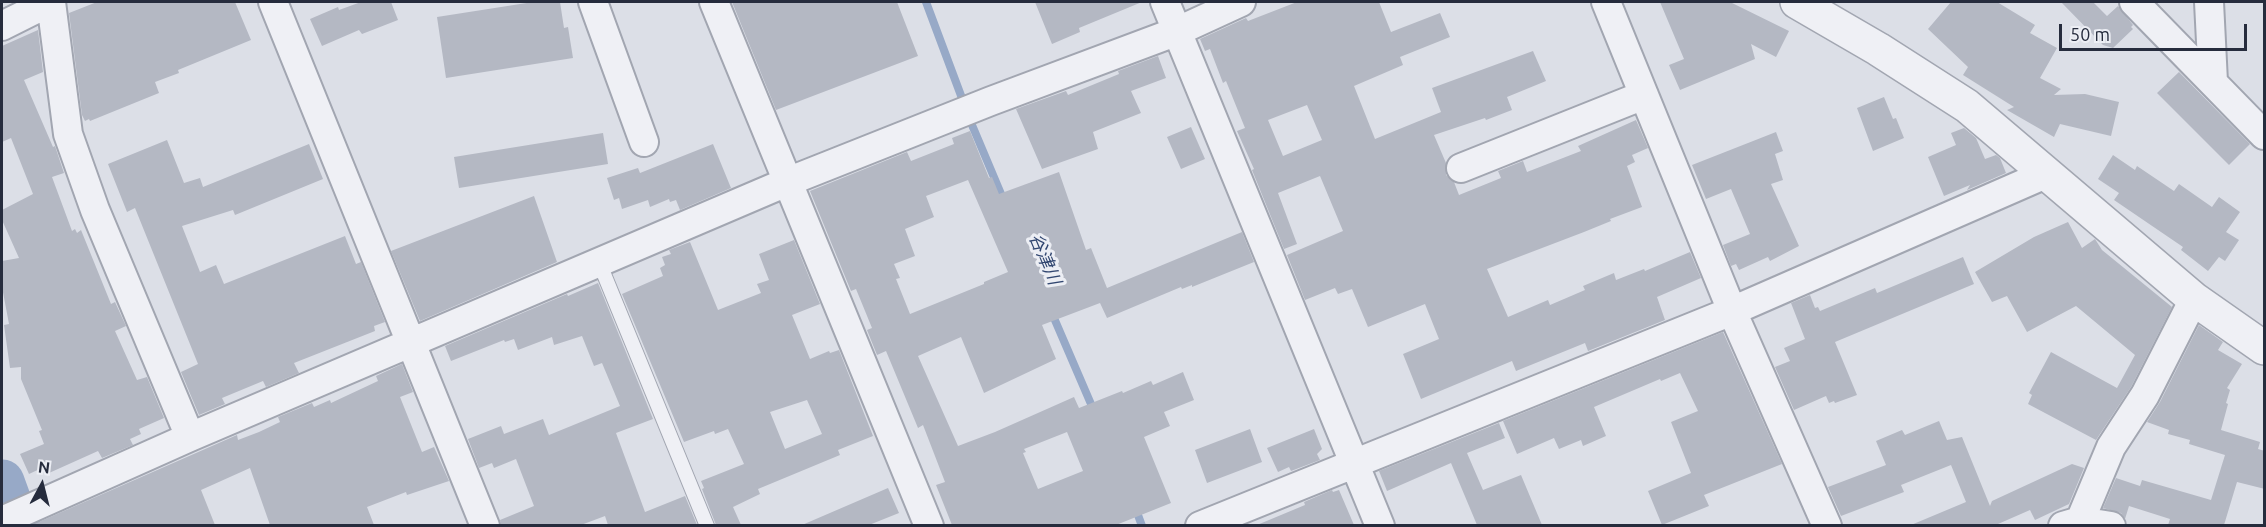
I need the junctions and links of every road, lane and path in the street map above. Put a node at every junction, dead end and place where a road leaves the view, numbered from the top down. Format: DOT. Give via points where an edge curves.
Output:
graph roads {
  1 [pos="50,2"];
  2 [pos="273,2"];
  3 [pos="593,2"];
  4 [pos="714,2"];
  5 [pos="1165,2"];
  6 [pos="1241,2"];
  7 [pos="1606,2"];
  8 [pos="1797,2"];
  9 [pos="2134,2"];
  10 [pos="2209,2"];
  11 [pos="4,17"];
  12 [pos="1178,31"];
  13 [pos="2213,82"];
  14 [pos="1644,95"];
  15 [pos="2265,135"];
  16 [pos="644,142"];
  17 [pos="1461,168"];
  18 [pos="2048,173"];
  19 [pos="787,182"];
  20 [pos="599,262"];
  21 [pos="2194,298"];
  22 [pos="1732,311"];
  23 [pos="410,342"];
  24 [pos="2265,348"];
  25 [pos="190,437"];
  26 [pos="1354,464"];
  27 [pos="17,517"];
  28 [pos="2071,523"];
  29 [pos="485,525"];
  30 [pos="707,525"];
  31 [pos="929,525"];
  32 [pos="1200,525"];
  33 [pos="1380,525"];
  34 [pos="1827,525"];
  35 [pos="2111,525"];
  1 -- 11 [label="street"];
  1 -- 25 [label="street" via="68,134 95,210"];
  2 -- 23 [label="street"];
  3 -- 16 [label="street"];
  4 -- 19 [label="street"];
  5 -- 12 [label="street"];
  6 -- 12 [label="street"];
  7 -- 14 [label="street"];
  8 -- 18 [label="street" via="1878,48 1967,106"];
  9 -- 13 [label="street"];
  10 -- 13 [label="street"];
  12 -- 19 [label="street"];
  12 -- 26 [label="street"];
  13 -- 15 [label="street"];
  14 -- 17 [label="street"];
  14 -- 22 [label="street"];
  18 -- 21 [label="street"];
  18 -- 22 [label="street"];
  19 -- 20 [label="street"];
  19 -- 31 [label="street"];
  20 -- 23 [label="street"];
  20 -- 30 [label="lane"];
  21 -- 24 [label="street"];
  21 -- 28 [label="street" via="2145,395 2111,447"];
  22 -- 26 [label="street"];
  22 -- 34 [label="street"];
  23 -- 25 [label="street"];
  23 -- 29 [label="street"];
  25 -- 27 [label="street"];
  26 -- 32 [label="street"];
  26 -- 33 [label="street"];
  28 -- 35 [label="street"];
}
